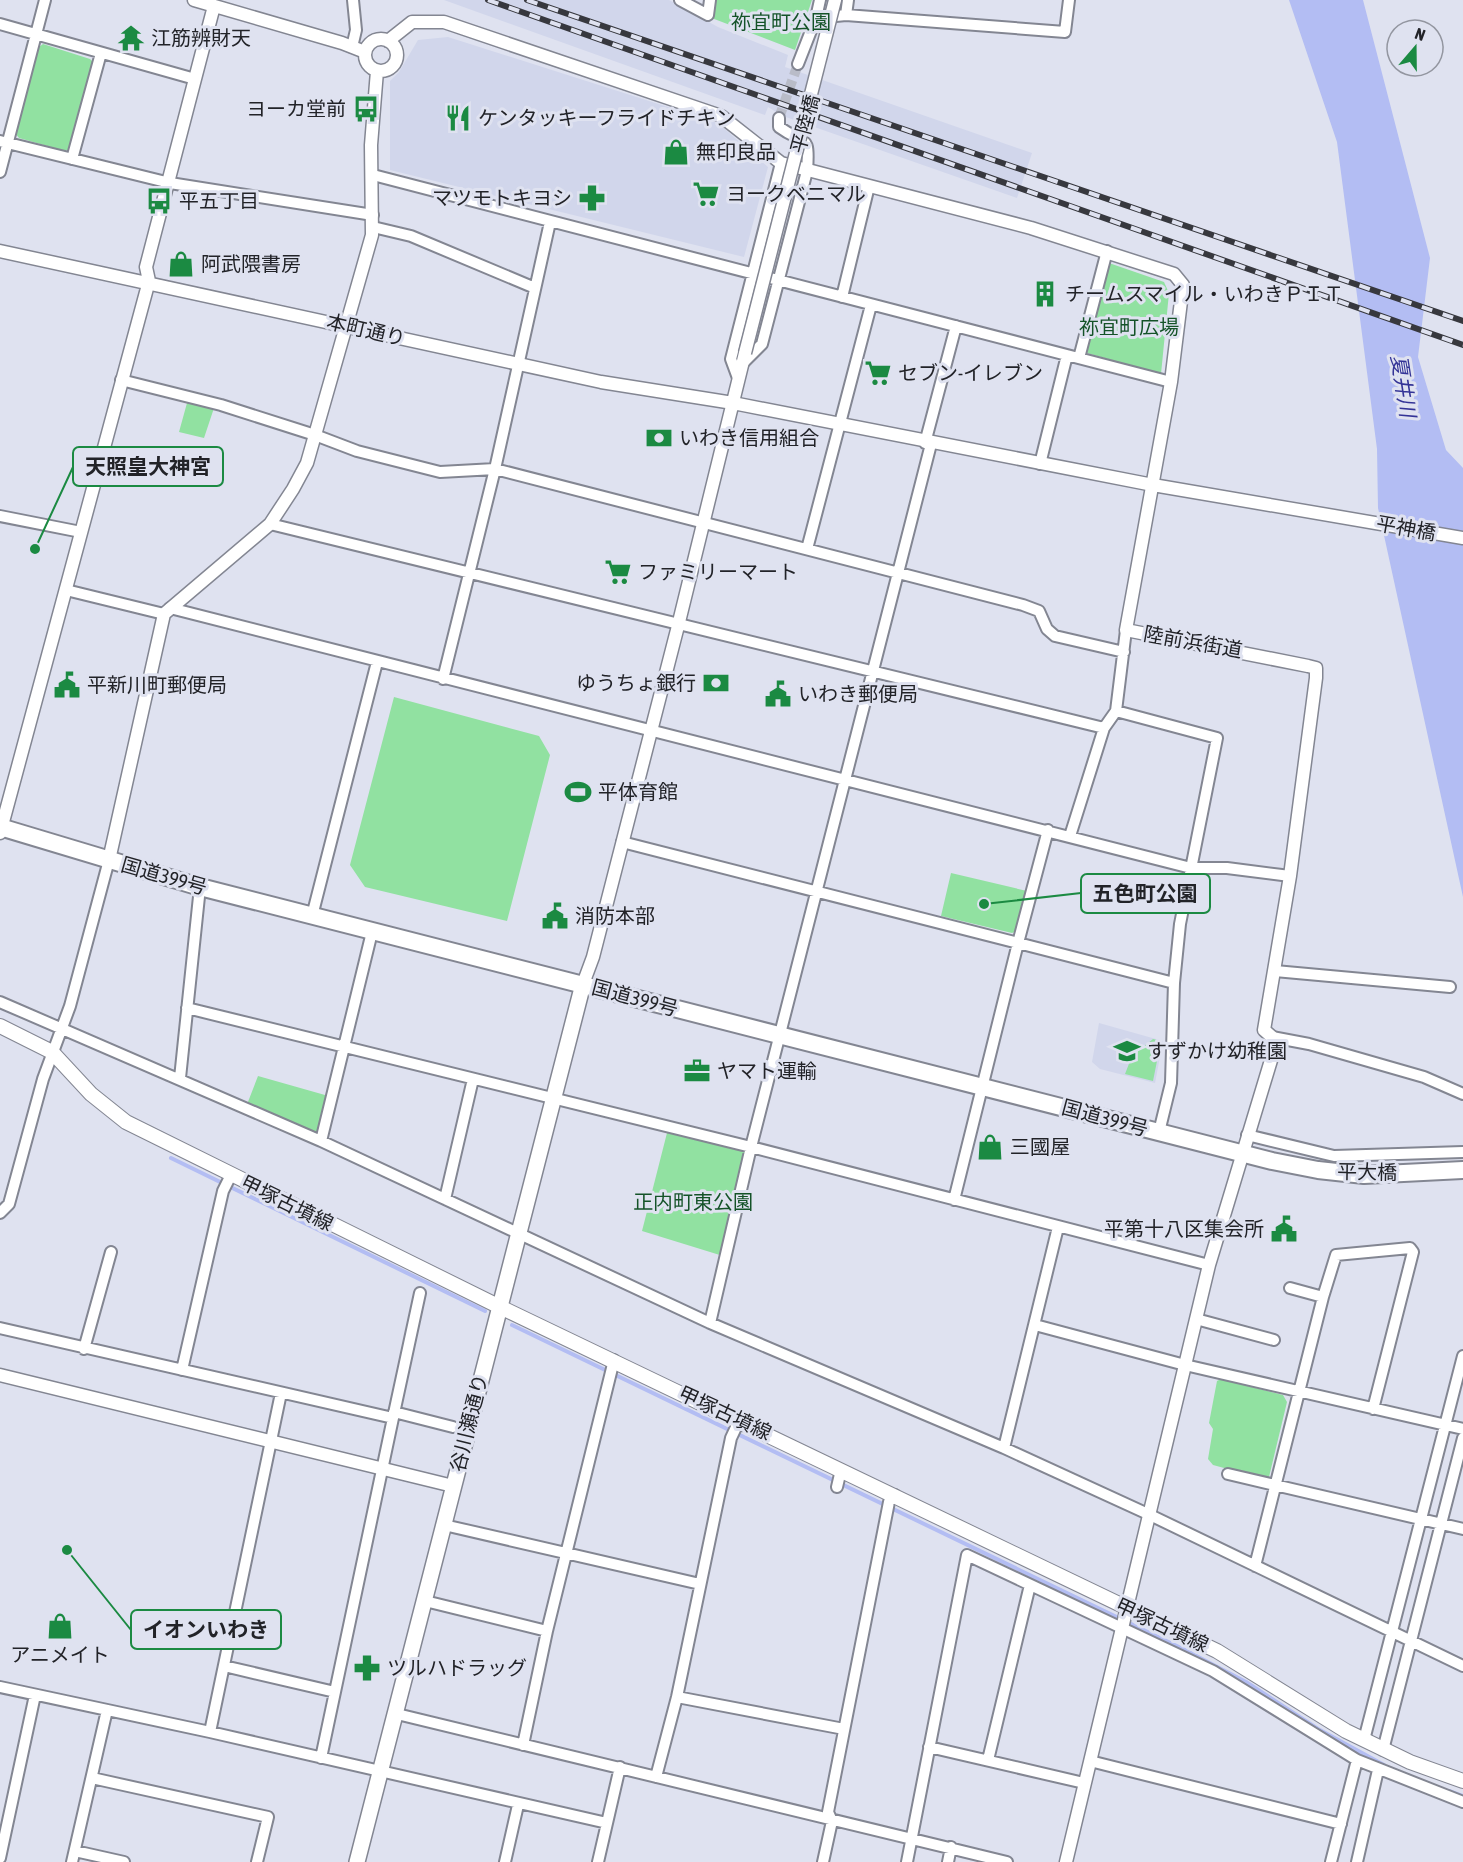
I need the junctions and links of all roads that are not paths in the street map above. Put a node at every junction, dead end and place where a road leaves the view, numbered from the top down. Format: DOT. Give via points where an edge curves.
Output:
graph roads {
  1 [pos="45,0"];
  2 [pos="194,0"];
  3 [pos="353,0"];
  4 [pos="680,0"];
  5 [pos="710,0"];
  6 [pos="820,0"];
  7 [pos="836,0"];
  8 [pos="848,0"];
  9 [pos="1069,0"];
  10 [pos="214,3"];
  11 [pos="846,15"];
  12 [pos="816,18"];
  13 [pos="0,24"];
  14 [pos="36,34"];
  15 [pos="388,41"];
  16 [pos="352,47"];
  17 [pos="365,52"];
  18 [pos="101,53"];
  19 [pos="798,64"];
  20 [pos="377,71"];
  21 [pos="195,79"];
  22 [pos="779,118"];
  23 [pos="3,142"];
  24 [pos="72,159"];
  25 [pos="781,163"];
  26 [pos="807,171"];
  27 [pos="0,172"];
  28 [pos="373,175"];
  29 [pos="170,183"];
  30 [pos="869,186"];
  31 [pos="373,221"];
  32 [pos="550,222"];
  33 [pos="0,251"];
  34 [pos="1107,251"];
  35 [pos="752,274"];
  36 [pos="149,281"];
  37 [pos="780,281"];
  38 [pos="535,288"];
  39 [pos="842,297"];
  40 [pos="871,305"];
  41 [pos="956,326"];
  42 [pos="347,327"];
  43 [pos="1067,355"];
  44 [pos="743,358"];
  45 [pos="1079,358"];
  46 [pos="518,364"];
  47 [pos="738,378"];
  48 [pos="121,380"];
  49 [pos="1171,382"];
  50 [pos="732,403"];
  51 [pos="841,425"];
  52 [pos="315,435"];
  53 [pos="928,443"];
  54 [pos="1040,464"];
  55 [pos="495,469"];
  56 [pos="1153,485"];
  57 [pos="0,516"];
  58 [pos="703,522"];
  59 [pos="270,524"];
  60 [pos="81,532"];
  61 [pos="1463,538"];
  62 [pos="807,549"];
  63 [pos="897,573"];
  64 [pos="469,574"];
  65 [pos="66,590"];
  66 [pos="167,611"];
  67 [pos="678,626"];
  68 [pos="1126,630"];
  69 [pos="1124,652"];
  70 [pos="377,662"];
  71 [pos="873,673"];
  72 [pos="443,679"];
  73 [pos="1116,711"];
  74 [pos="1104,728"];
  75 [pos="651,730"];
  76 [pos="845,779"];
  77 [pos="1,829"];
  78 [pos="1048,830"];
  79 [pos="1070,836"];
  80 [pos="622,842"];
  81 [pos="109,860"];
  82 [pos="1191,868"];
  83 [pos="1290,876"];
  84 [pos="200,887"];
  85 [pos="816,891"];
  86 [pos="312,916"];
  87 [pos="372,932"];
  88 [pos="1018,943"];
  89 [pos="1275,971"];
  90 [pos="1174,983"];
  91 [pos="583,984"];
  92 [pos="1450,987"];
  93 [pos="0,1002"];
  94 [pos="187,1008"];
  95 [pos="0,1026"];
  96 [pos="61,1027"];
  97 [pos="779,1036"];
  98 [pos="1272,1037"];
  99 [pos="346,1049"];
  100 [pos="52,1053"];
  101 [pos="180,1078"];
  102 [pos="473,1079"];
  103 [pos="984,1087"];
  104 [pos="1463,1094"];
  105 [pos="553,1099"];
  106 [pos="1159,1132"];
  107 [pos="1247,1135"];
  108 [pos="321,1141"];
  109 [pos="751,1147"];
  110 [pos="1463,1152"];
  111 [pos="1242,1154"];
  112 [pos="1272,1161"];
  113 [pos="1463,1170"];
  114 [pos="231,1175"];
  115 [pos="445,1199"];
  116 [pos="954,1200"];
  117 [pos="0,1213"];
  118 [pos="1058,1227"];
  119 [pos="518,1235"];
  120 [pos="111,1252"];
  121 [pos="1209,1264"];
  122 [pos="1290,1288"];
  123 [pos="420,1293"];
  124 [pos="1323,1297"];
  125 [pos="498,1306"];
  126 [pos="1196,1319"];
  127 [pos="710,1323"];
  128 [pos="1035,1325"];
  129 [pos="0,1328"];
  130 [pos="1274,1340"];
  131 [pos="84,1348"];
  132 [pos="1463,1356"];
  133 [pos="1185,1365"];
  134 [pos="611,1369"];
  135 [pos="182,1370"];
  136 [pos="0,1375"];
  137 [pos="1299,1391"];
  138 [pos="280,1393"];
  139 [pos="1373,1409"];
  140 [pos="393,1415"];
  141 [pos="738,1423"];
  142 [pos="1446,1425"];
  143 [pos="453,1427"];
  144 [pos="1463,1429"];
  145 [pos="1463,1438"];
  146 [pos="272,1441"];
  147 [pos="1004,1448"];
  148 [pos="381,1467"];
  149 [pos="841,1470"];
  150 [pos="1228,1474"];
  151 [pos="453,1486"];
  152 [pos="837,1486"];
  153 [pos="1274,1486"];
  154 [pos="890,1502"];
  155 [pos="1148,1514"];
  156 [pos="1422,1520"];
  157 [pos="1442,1524"];
  158 [pos="444,1525"];
  159 [pos="1463,1529"];
  160 [pos="566,1555"];
  161 [pos="1255,1566"];
  162 [pos="1023,1570"];
  163 [pos="700,1584"];
  164 [pos="1030,1586"];
  165 [pos="425,1601"];
  166 [pos="1125,1620"];
  167 [pos="547,1631"];
  168 [pos="1393,1632"];
  169 [pos="1413,1641"];
  170 [pos="1205,1646"];
  171 [pos="1197,1664"];
  172 [pos="224,1666"];
  173 [pos="1463,1666"];
  174 [pos="1248,1669"];
  175 [pos="0,1687"];
  176 [pos="1241,1688"];
  177 [pos="335,1692"];
  178 [pos="35,1695"];
  179 [pos="676,1697"];
  180 [pos="1307,1706"];
  181 [pos="107,1710"];
  182 [pos="397,1714"];
  183 [pos="1296,1723"];
  184 [pos="844,1729"];
  185 [pos="210,1732"];
  186 [pos="1364,1740"];
  187 [pos="523,1745"];
  188 [pos="929,1747"];
  189 [pos="1383,1750"];
  190 [pos="321,1758"];
  191 [pos="988,1760"];
  192 [pos="1357,1760"];
  193 [pos="1090,1761"];
  194 [pos="620,1767"];
  195 [pos="1378,1770"];
  196 [pos="380,1773"];
  197 [pos="656,1777"];
  198 [pos="92,1778"];
  199 [pos="1463,1781"];
  200 [pos="1084,1783"];
  201 [pos="1463,1802"];
  202 [pos="518,1805"];
  203 [pos="832,1821"];
  204 [pos="607,1823"];
  205 [pos="1341,1824"];
  206 [pos="911,1839"];
  207 [pos="951,1847"];
  208 [pos="74,1857"];
  209 [pos="0,1858"];
  210 [pos="124,1862"];
  211 [pos="257,1862"];
  212 [pos="357,1862"];
  213 [pos="505,1862"];
  214 [pos="598,1862"];
  215 [pos="823,1862"];
  216 [pos="907,1862"];
  217 [pos="948,1862"];
  218 [pos="1007,1862"];
  219 [pos="1066,1862"];
  220 [pos="1331,1862"];
  221 [pos="1358,1862"];
  1 -- 14 [label="street"];
  2 -- 10 [label="street"];
  3 -- 16 [label="street" via="356,30"];
  4 -- 5 [label="street" via="708,15"];
  6 -- 12 [label="street"];
  7 -- 44 [label="street, 平陸橋, bridge"];
  8 -- 11 [label="street"];
  9 -- 11 [label="street" via="1065,32"];
  10 -- 16 [label="street"];
  10 -- 21 [label="street"];
  11 -- 12 [label="street"];
  12 -- 19 [label="street"];
  13 -- 14 [label="street"];
  14 -- 18 [label="street"];
  14 -- 23 [label="street"];
  15 -- 17 [label="street" via="372,41"];
  15 -- 20 [label="street" via="396,49 397,59 387,70"];
  15 -- 25 [label="street" via="412,22 444,22 721,116"];
  16 -- 17 [label="street"];
  17 -- 20 [label="street" via="368,66"];
  18 -- 21 [label="street"];
  18 -- 24 [label="street"];
  20 -- 28 [label="street" via="371,145"];
  21 -- 29 [label="street"];
  22 -- 26 [label="street" via="779,127 805,140 809,147"];
  23 -- 24 [label="street"];
  23 -- 27 [label="street"];
  24 -- 29 [label="street"];
  25 -- 26 [label="street, 陸前浜街道"];
  25 -- 35 [label="street"];
  26 -- 30 [label="street, 陸前浜街道"];
  26 -- 37 [label="street"];
  28 -- 31 [label="street"];
  28 -- 32 [label="street"];
  29 -- 31 [label="street"];
  29 -- 36 [label="street" via="145,271"];
  30 -- 34 [label="street, 陸前浜街道"];
  30 -- 39 [label="street"];
  31 -- 38 [label="street"];
  31 -- 42 [label="street" via="369,253"];
  32 -- 35 [label="street"];
  32 -- 38 [label="street"];
  33 -- 36 [label="street, 本町通り"];
  34 -- 45 [label="street"];
  34 -- 49 [label="street, 陸前浜街道" via="1174,274 1183,285"];
  35 -- 37 [label="street"];
  35 -- 47 [label="street" via="731,359"];
  36 -- 42 [label="street, 本町通り"];
  36 -- 48 [label="street"];
  37 -- 39 [label="street"];
  37 -- 44 [label="street" via="762,344"];
  38 -- 46 [label="street"];
  39 -- 40 [label="street"];
  40 -- 41 [label="street"];
  40 -- 51 [label="street"];
  41 -- 43 [label="street"];
  41 -- 53 [label="street"];
  42 -- 46 [label="street, 本町通り"];
  42 -- 52 [label="street"];
  43 -- 45 [label="street"];
  43 -- 54 [label="street"];
  44 -- 47 [label="street, 平陸橋"];
  45 -- 49 [label="street"];
  46 -- 50 [label="street, 本町通り"];
  46 -- 55 [label="street"];
  47 -- 50 [label="street, 平陸橋"];
  48 -- 52 [label="street" via="221,405"];
  48 -- 60 [label="street"];
  49 -- 56 [label="street, 陸前浜街道"];
  50 -- 51 [label="street"];
  50 -- 58 [label="street, 平陸橋"];
  51 -- 53 [label="street"];
  51 -- 62 [label="street"];
  52 -- 55 [label="street" via="357,451 440,472"];
  52 -- 59 [label="street" via="300,478"];
  53 -- 54 [label="street"];
  53 -- 63 [label="street"];
  54 -- 56 [label="street"];
  55 -- 58 [label="street"];
  55 -- 64 [label="street"];
  56 -- 61 [label="street, 平神橋"];
  56 -- 68 [label="street, 陸前浜街道"];
  57 -- 60 [label="street"];
  58 -- 62 [label="street"];
  58 -- 67 [label="street, 平陸橋"];
  59 -- 64 [label="street"];
  59 -- 66 [label="street"];
  60 -- 65 [label="street"];
  62 -- 63 [label="street"];
  63 -- 69 [label="street" via="1023,605 1039,611 1054,636"];
  63 -- 71 [label="street"];
  64 -- 67 [label="street"];
  64 -- 72 [label="street"];
  65 -- 66 [label="street"];
  65 -- 77 [label="street"];
  66 -- 70 [label="street"];
  66 -- 81 [label="street"];
  67 -- 71 [label="street"];
  67 -- 75 [label="street, 平陸橋"];
  68 -- 69 [label="street"];
  68 -- 83 [label="street, 陸前浜街道" via="1316,668"];
  69 -- 73 [label="street"];
  70 -- 72 [label="street"];
  70 -- 86 [label="street"];
  71 -- 74 [label="street"];
  71 -- 76 [label="street"];
  72 -- 75 [label="street"];
  73 -- 74 [label="street"];
  73 -- 82 [label="street" via="1217,738"];
  74 -- 79 [label="street"];
  75 -- 76 [label="street"];
  75 -- 80 [label="street, 平陸橋"];
  76 -- 78 [label="street"];
  76 -- 85 [label="street"];
  77 -- 81 [label="highway, 国道399号"];
  78 -- 79 [label="street"];
  78 -- 88 [label="street"];
  79 -- 82 [label="street"];
  80 -- 85 [label="street"];
  80 -- 91 [label="street, 平陸橋"];
  81 -- 84 [label="highway, 国道399号"];
  81 -- 96 [label="street"];
  82 -- 83 [label="street"];
  82 -- 90 [label="street"];
  83 -- 89 [label="street, 陸前浜街道"];
  84 -- 86 [label="highway, 国道399号"];
  84 -- 94 [label="street"];
  85 -- 88 [label="street"];
  85 -- 97 [label="street"];
  86 -- 87 [label="highway, 国道399号"];
  87 -- 91 [label="highway, 国道399号"];
  87 -- 99 [label="street"];
  88 -- 90 [label="street"];
  88 -- 103 [label="street"];
  89 -- 92 [label="street"];
  89 -- 98 [label="street, 陸前浜街道" via="1264,1030"];
  90 -- 106 [label="street" via="1171,1083"];
  91 -- 97 [label="highway, 国道399号"];
  91 -- 105 [label="main road, 谷川瀬通り"];
  93 -- 96 [label="street"];
  94 -- 99 [label="street"];
  94 -- 101 [label="street"];
  95 -- 100 [label="main road, 甲塚古墳線"];
  96 -- 100 [label="street"];
  96 -- 101 [label="street"];
  97 -- 103 [label="highway, 国道399号"];
  97 -- 109 [label="street"];
  98 -- 104 [label="street" via="1424,1077"];
  98 -- 107 [label="street" via="1275,1047"];
  99 -- 102 [label="street"];
  99 -- 108 [label="street"];
  100 -- 114 [label="main road, 甲塚古墳線" via="91,1094 126,1122"];
  100 -- 117 [label="street" via="9,1204"];
  101 -- 108 [label="street"];
  102 -- 105 [label="street"];
  102 -- 115 [label="street"];
  103 -- 106 [label="highway, 国道399号"];
  103 -- 116 [label="street"];
  105 -- 109 [label="street"];
  105 -- 119 [label="main road, 谷川瀬通り"];
  106 -- 111 [label="highway, 国道399号"];
  107 -- 110 [label="street" via="1334,1156"];
  107 -- 111 [label="street"];
  108 -- 115 [label="street"];
  109 -- 116 [label="street"];
  109 -- 127 [label="street"];
  111 -- 112 [label="highway, 国道399号"];
  111 -- 121 [label="street"];
  112 -- 113 [label="highway, 平大橋" via="1364,1175"];
  114 -- 125 [label="main road, 甲塚古墳線"];
  114 -- 135 [label="street" via="223,1191"];
  115 -- 119 [label="street"];
  116 -- 118 [label="street"];
  118 -- 121 [label="street"];
  118 -- 128 [label="street"];
  119 -- 125 [label="main road, 谷川瀬通り"];
  119 -- 127 [label="street"];
  120 -- 131 [label="street"];
  121 -- 126 [label="street"];
  122 -- 124 [label="street"];
  123 -- 140 [label="street"];
  124 -- 137 [label="street"];
  124 -- 139 [label="street" via="1336,1255 1410,1248 1413,1252"];
  125 -- 134 [label="main road, 甲塚古墳線"];
  125 -- 151 [label="main road, 谷川瀬通り"];
  126 -- 130 [label="street"];
  126 -- 133 [label="street"];
  127 -- 147 [label="street"];
  128 -- 133 [label="street"];
  128 -- 147 [label="street"];
  129 -- 131 [label="street"];
  131 -- 135 [label="street"];
  132 -- 142 [label="street"];
  133 -- 137 [label="street"];
  133 -- 155 [label="street"];
  134 -- 141 [label="main road, 甲塚古墳線"];
  134 -- 160 [label="street"];
  135 -- 138 [label="street"];
  136 -- 146 [label="street"];
  137 -- 139 [label="street"];
  137 -- 153 [label="street"];
  138 -- 140 [label="street"];
  138 -- 146 [label="street"];
  139 -- 142 [label="street"];
  140 -- 143 [label="street"];
  140 -- 148 [label="street"];
  141 -- 149 [label="main road, 甲塚古墳線"];
  141 -- 163 [label="street" via="731,1438"];
  142 -- 144 [label="street"];
  142 -- 156 [label="street"];
  145 -- 157 [label="street"];
  146 -- 148 [label="street"];
  146 -- 172 [label="street"];
  147 -- 155 [label="street"];
  148 -- 151 [label="street"];
  148 -- 177 [label="street"];
  149 -- 152 [label="street"];
  149 -- 154 [label="main road, 甲塚古墳線"];
  150 -- 153 [label="street"];
  151 -- 158 [label="main road, 谷川瀬通り"];
  153 -- 156 [label="street"];
  153 -- 161 [label="street"];
  154 -- 162 [label="main road, 甲塚古墳線"];
  154 -- 184 [label="street"];
  155 -- 161 [label="street"];
  155 -- 166 [label="street"];
  156 -- 157 [label="street"];
  156 -- 168 [label="street"];
  157 -- 159 [label="street"];
  157 -- 169 [label="street"];
  158 -- 160 [label="street"];
  158 -- 165 [label="main road, 谷川瀬通り"];
  160 -- 163 [label="street"];
  160 -- 167 [label="street"];
  161 -- 168 [label="street"];
  162 -- 164 [label="street"];
  162 -- 166 [label="main road, 甲塚古墳線"];
  162 -- 188 [label="street" via="967,1555"];
  163 -- 179 [label="street"];
  164 -- 166 [label="street"];
  164 -- 191 [label="street"];
  165 -- 167 [label="street"];
  165 -- 182 [label="main road, 谷川瀬通り"];
  166 -- 170 [label="main road, 甲塚古墳線"];
  166 -- 171 [label="street"];
  166 -- 193 [label="street"];
  167 -- 187 [label="street"];
  168 -- 169 [label="street"];
  168 -- 186 [label="street"];
  169 -- 173 [label="street"];
  169 -- 189 [label="street"];
  170 -- 171 [label="street"];
  170 -- 174 [label="main road, 甲塚古墳線"];
  171 -- 176 [label="street"];
  172 -- 177 [label="street"];
  172 -- 185 [label="street"];
  174 -- 176 [label="street"];
  174 -- 180 [label="main road, 甲塚古墳線"];
  175 -- 178 [label="street"];
  176 -- 183 [label="street"];
  177 -- 190 [label="street"];
  178 -- 181 [label="street"];
  178 -- 209 [label="street"];
  179 -- 184 [label="street"];
  179 -- 197 [label="street"];
  180 -- 183 [label="street"];
  180 -- 186 [label="main road, 甲塚古墳線"];
  181 -- 185 [label="street"];
  181 -- 198 [label="street"];
  182 -- 187 [label="street"];
  182 -- 196 [label="main road, 谷川瀬通り"];
  183 -- 192 [label="street"];
  184 -- 203 [label="street" via="828,1812"];
  185 -- 190 [label="street"];
  186 -- 189 [label="main road, 甲塚古墳線"];
  187 -- 194 [label="street"];
  188 -- 191 [label="street"];
  188 -- 206 [label="street"];
  189 -- 199 [label="main road, 甲塚古墳線"];
  190 -- 196 [label="street"];
  191 -- 200 [label="street"];
  192 -- 195 [label="street"];
  192 -- 205 [label="street"];
  193 -- 200 [label="street"];
  193 -- 205 [label="street"];
  194 -- 197 [label="street"];
  194 -- 204 [label="street"];
  195 -- 201 [label="street"];
  195 -- 221 [label="street"];
  196 -- 202 [label="street"];
  196 -- 212 [label="main road, 谷川瀬通り"];
  197 -- 203 [label="street"];
  198 -- 208 [label="street"];
  198 -- 211 [label="street" via="268,1817"];
  200 -- 219 [label="street"];
  202 -- 204 [label="street"];
  202 -- 213 [label="street"];
  203 -- 206 [label="street"];
  203 -- 215 [label="street"];
  204 -- 214 [label="street"];
  205 -- 220 [label="street"];
  206 -- 207 [label="street"];
  206 -- 216 [label="street"];
  207 -- 217 [label="street"];
  207 -- 218 [label="street"];
  208 -- 210 [label="street"];
}
